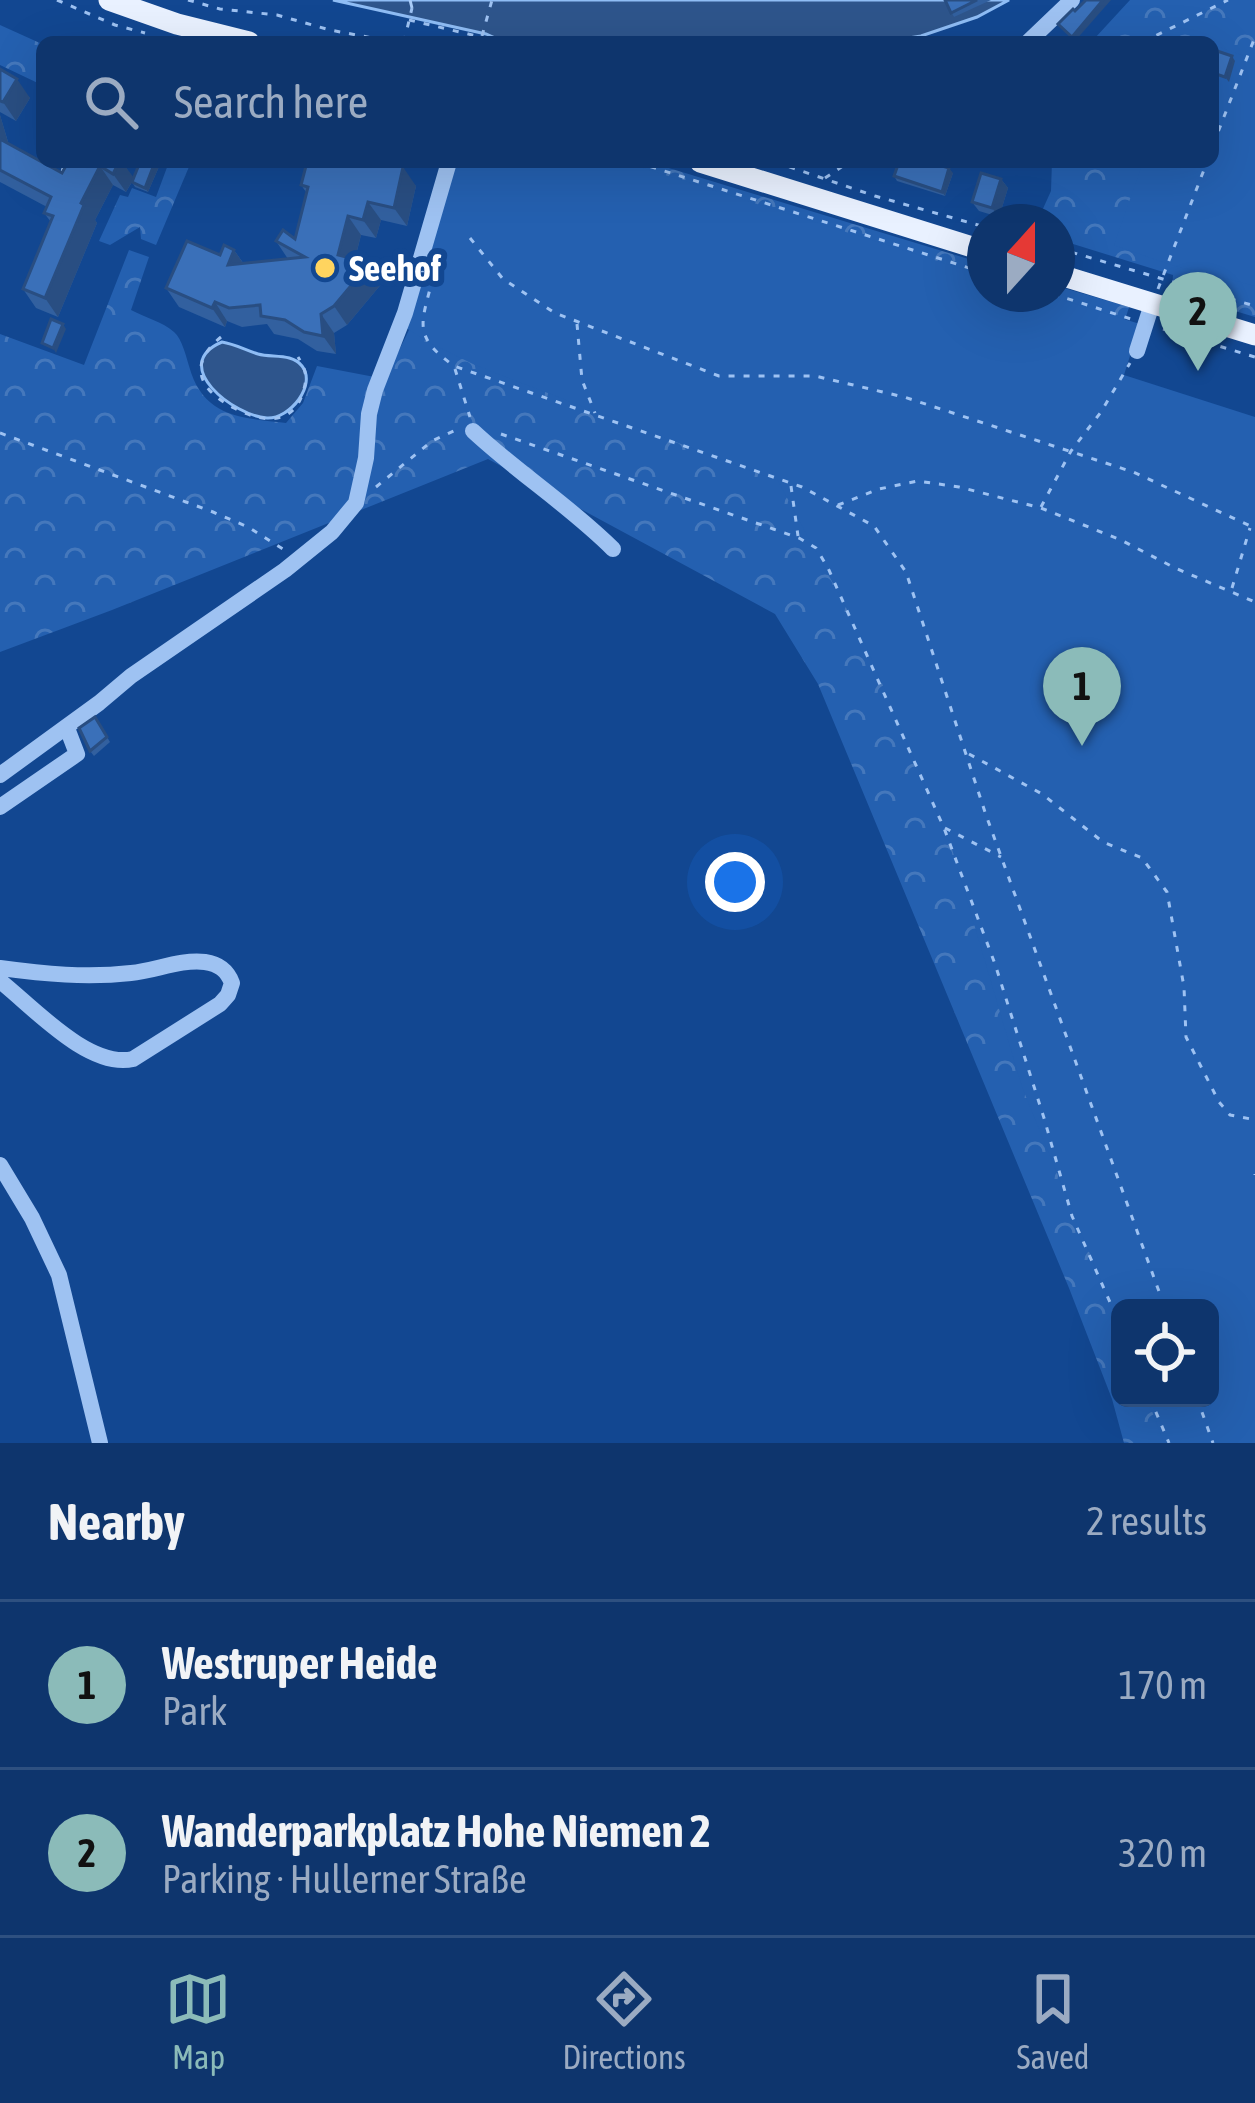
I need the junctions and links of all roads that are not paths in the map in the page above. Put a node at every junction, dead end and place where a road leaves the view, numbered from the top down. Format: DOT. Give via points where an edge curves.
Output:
graph roads {
  1 [pos="109,0"];
  2 [pos="1072,0"];
  3 [pos="225,36"];
  4 [pos="1034,36"];
  5 [pos="447,168"];
  6 [pos="727,168"];
  7 [pos="967,244"];
  8 [pos="1075,280"];
  9 [pos="1152,304"];
  10 [pos="1255,335"];
  11 [pos="1137,351"];
  12 [pos="473,430"];
  13 [pos="613,549"];
  14 [pos="67,728"];
  15 [pos="0,775"];
  16 [pos="0,807"];
  17 [pos="0,968"];
  18 [pos="0,981"];
  19 [pos="0,1165"];
  20 [pos="100,1443"];
  1 -- 3 [label="main road"];
  2 -- 4 [label="lane"];
  5 -- 14 [label="lane" via="372,402 356,503 296,561"];
  6 -- 7 [label="main road" via="821,189"];
  8 -- 9 [label="main road"];
  9 -- 10 [label="main road"];
  9 -- 11 [label="lane"];
  12 -- 13 [label="lane"];
  14 -- 15 [label="lane"];
  14 -- 16 [label="lane" via="76,754"];
  17 -- 18 [label="lane" via="96,976 202,962 220,967 232,983 220,1004 121,1062 79,1044"];
  19 -- 20 [label="lane" via="59,1275"];
}
